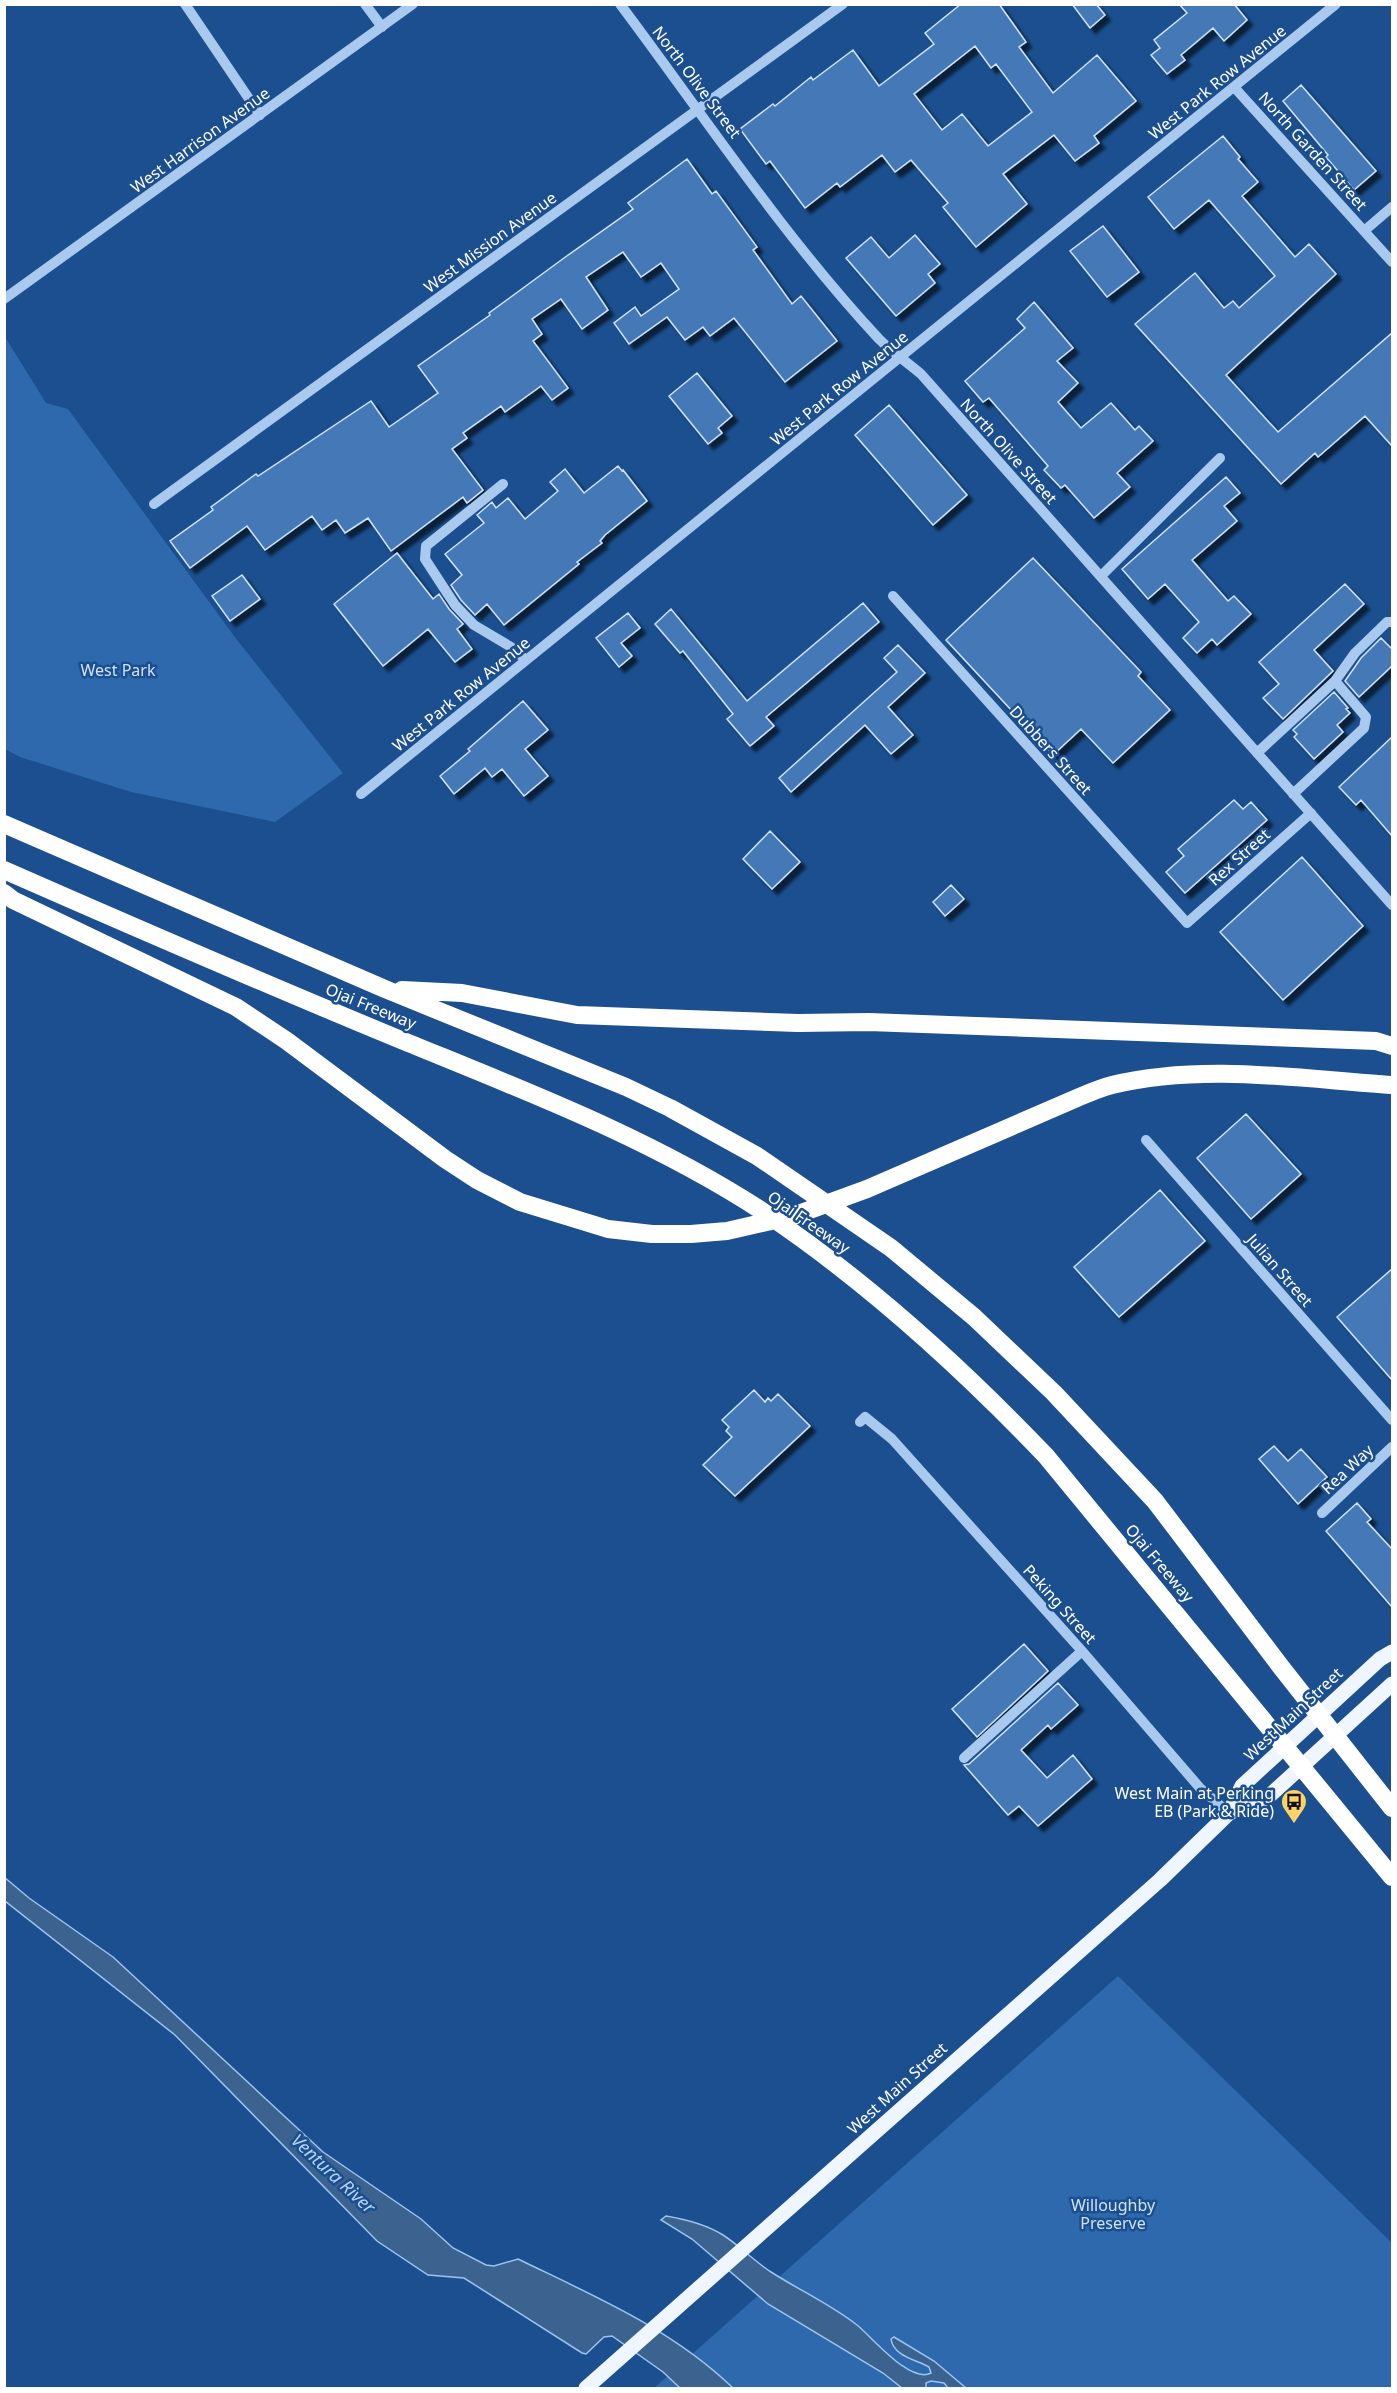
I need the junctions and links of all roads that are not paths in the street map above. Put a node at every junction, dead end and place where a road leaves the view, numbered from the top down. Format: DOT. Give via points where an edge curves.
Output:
graph roads {
  1 [pos="185,4"];
  2 [pos="365,4"];
  3 [pos="413,4"];
  4 [pos="620,4"];
  5 [pos="843,4"];
  6 [pos="1336,4"];
  7 [pos="382,27"];
  8 [pos="1234,87"];
  9 [pos="699,109"];
  10 [pos="260,115"];
  11 [pos="1392,207"];
  12 [pos="1364,231"];
  13 [pos="1392,262"];
  14 [pos="4,299"];
  15 [pos="902,357"];
  16 [pos="1220,458"];
  17 [pos="503,484"];
  18 [pos="154,504"];
  19 [pos="1101,576"];
  20 [pos="893,596"];
  21 [pos="1392,622"];
  22 [pos="526,660"];
  23 [pos="1335,681"];
  24 [pos="1257,753"];
  25 [pos="361,794"];
  26 [pos="1293,794"];
  27 [pos="1311,813"];
  28 [pos="4,824"];
  29 [pos="4,870"];
  30 [pos="4,893"];
  31 [pos="1392,905"];
  32 [pos="1187,923"];
  33 [pos="385,989"];
  34 [pos="1387,1042"];
  35 [pos="1392,1085"];
  36 [pos="1146,1140"];
  37 [pos="862,1420"];
  38 [pos="1392,1420"];
  39 [pos="1392,1447"];
  40 [pos="1322,1513"];
  41 [pos="1082,1651"];
  42 [pos="1392,1652"];
  43 [pos="1392,1684"];
  44 [pos="964,1758"];
  45 [pos="1388,1803"];
  46 [pos="1229,1812"];
  47 [pos="1392,1877"];
  48 [pos="586,2388"];
  1 -- 10 [label="street"];
  2 -- 7 [label="street"];
  3 -- 7 [label="street, West Harrison Avenue"];
  4 -- 9 [label="street, North Olive Street"];
  5 -- 9 [label="street, West Mission Avenue"];
  6 -- 8 [label="street, West Park Row Avenue"];
  7 -- 10 [label="street, West Harrison Avenue"];
  8 -- 12 [label="street, North Garden Street"];
  8 -- 15 [label="street, West Park Row Avenue"];
  9 -- 15 [label="street, North Olive Street" via="786,228 881,341"];
  9 -- 18 [label="street, West Mission Avenue"];
  10 -- 14 [label="street, West Harrison Avenue"];
  11 -- 12 [label="street"];
  12 -- 13 [label="street, North Garden Street"];
  15 -- 19 [label="street, North Olive Street"];
  15 -- 22 [label="street, West Park Row Avenue"];
  16 -- 19 [label="street"];
  17 -- 22 [label="street" via="426,546 425,559 455,605 474,625"];
  19 -- 24 [label="street, North Olive Street"];
  20 -- 32 [label="street, Dubbers Street"];
  21 -- 23 [label="street" via="1387,622 1355,653"];
  22 -- 25 [label="street, West Park Row Avenue"];
  23 -- 24 [label="street"];
  23 -- 26 [label="street" via="1366,717 1364,728"];
  24 -- 26 [label="street, North Olive Street"];
  26 -- 27 [label="street, North Olive Street"];
  27 -- 31 [label="street, North Olive Street"];
  27 -- 32 [label="street, Rex Street"];
  28 -- 33 [label="highway, Ojai Freeway"];
  29 -- 47 [label="highway, Ojai Freeway" via="568,1110 701,1175 835,1262 993,1401 1046,1456"];
  30 -- 35 [label="highway" via="236,1006 477,1180 520,1202 608,1229 691,1234 727,1231 793,1216 867,1189 1109,1085 1142,1078 1223,1074"];
  33 -- 34 [label="highway" via="462,993 577,1015"];
  33 -- 45 [label="highway, Ojai Freeway" via="670,1108 757,1156 891,1248 974,1317 1053,1393 1155,1501"];
  36 -- 38 [label="street, Julian Street"];
  37 -- 41 [label="street, Peking Street" via="892,1439"];
  39 -- 40 [label="street, Rea Way"];
  41 -- 44 [label="street"];
  41 -- 46 [label="street, Peking Street" via="1206,1795"];
  42 -- 46 [label="main road, West Main Street" via="1242,1786"];
  43 -- 46 [label="main road, West Main Street" via="1267,1798"];
  46 -- 48 [label="main road, West Main Street" via="1141,1896"];
}
